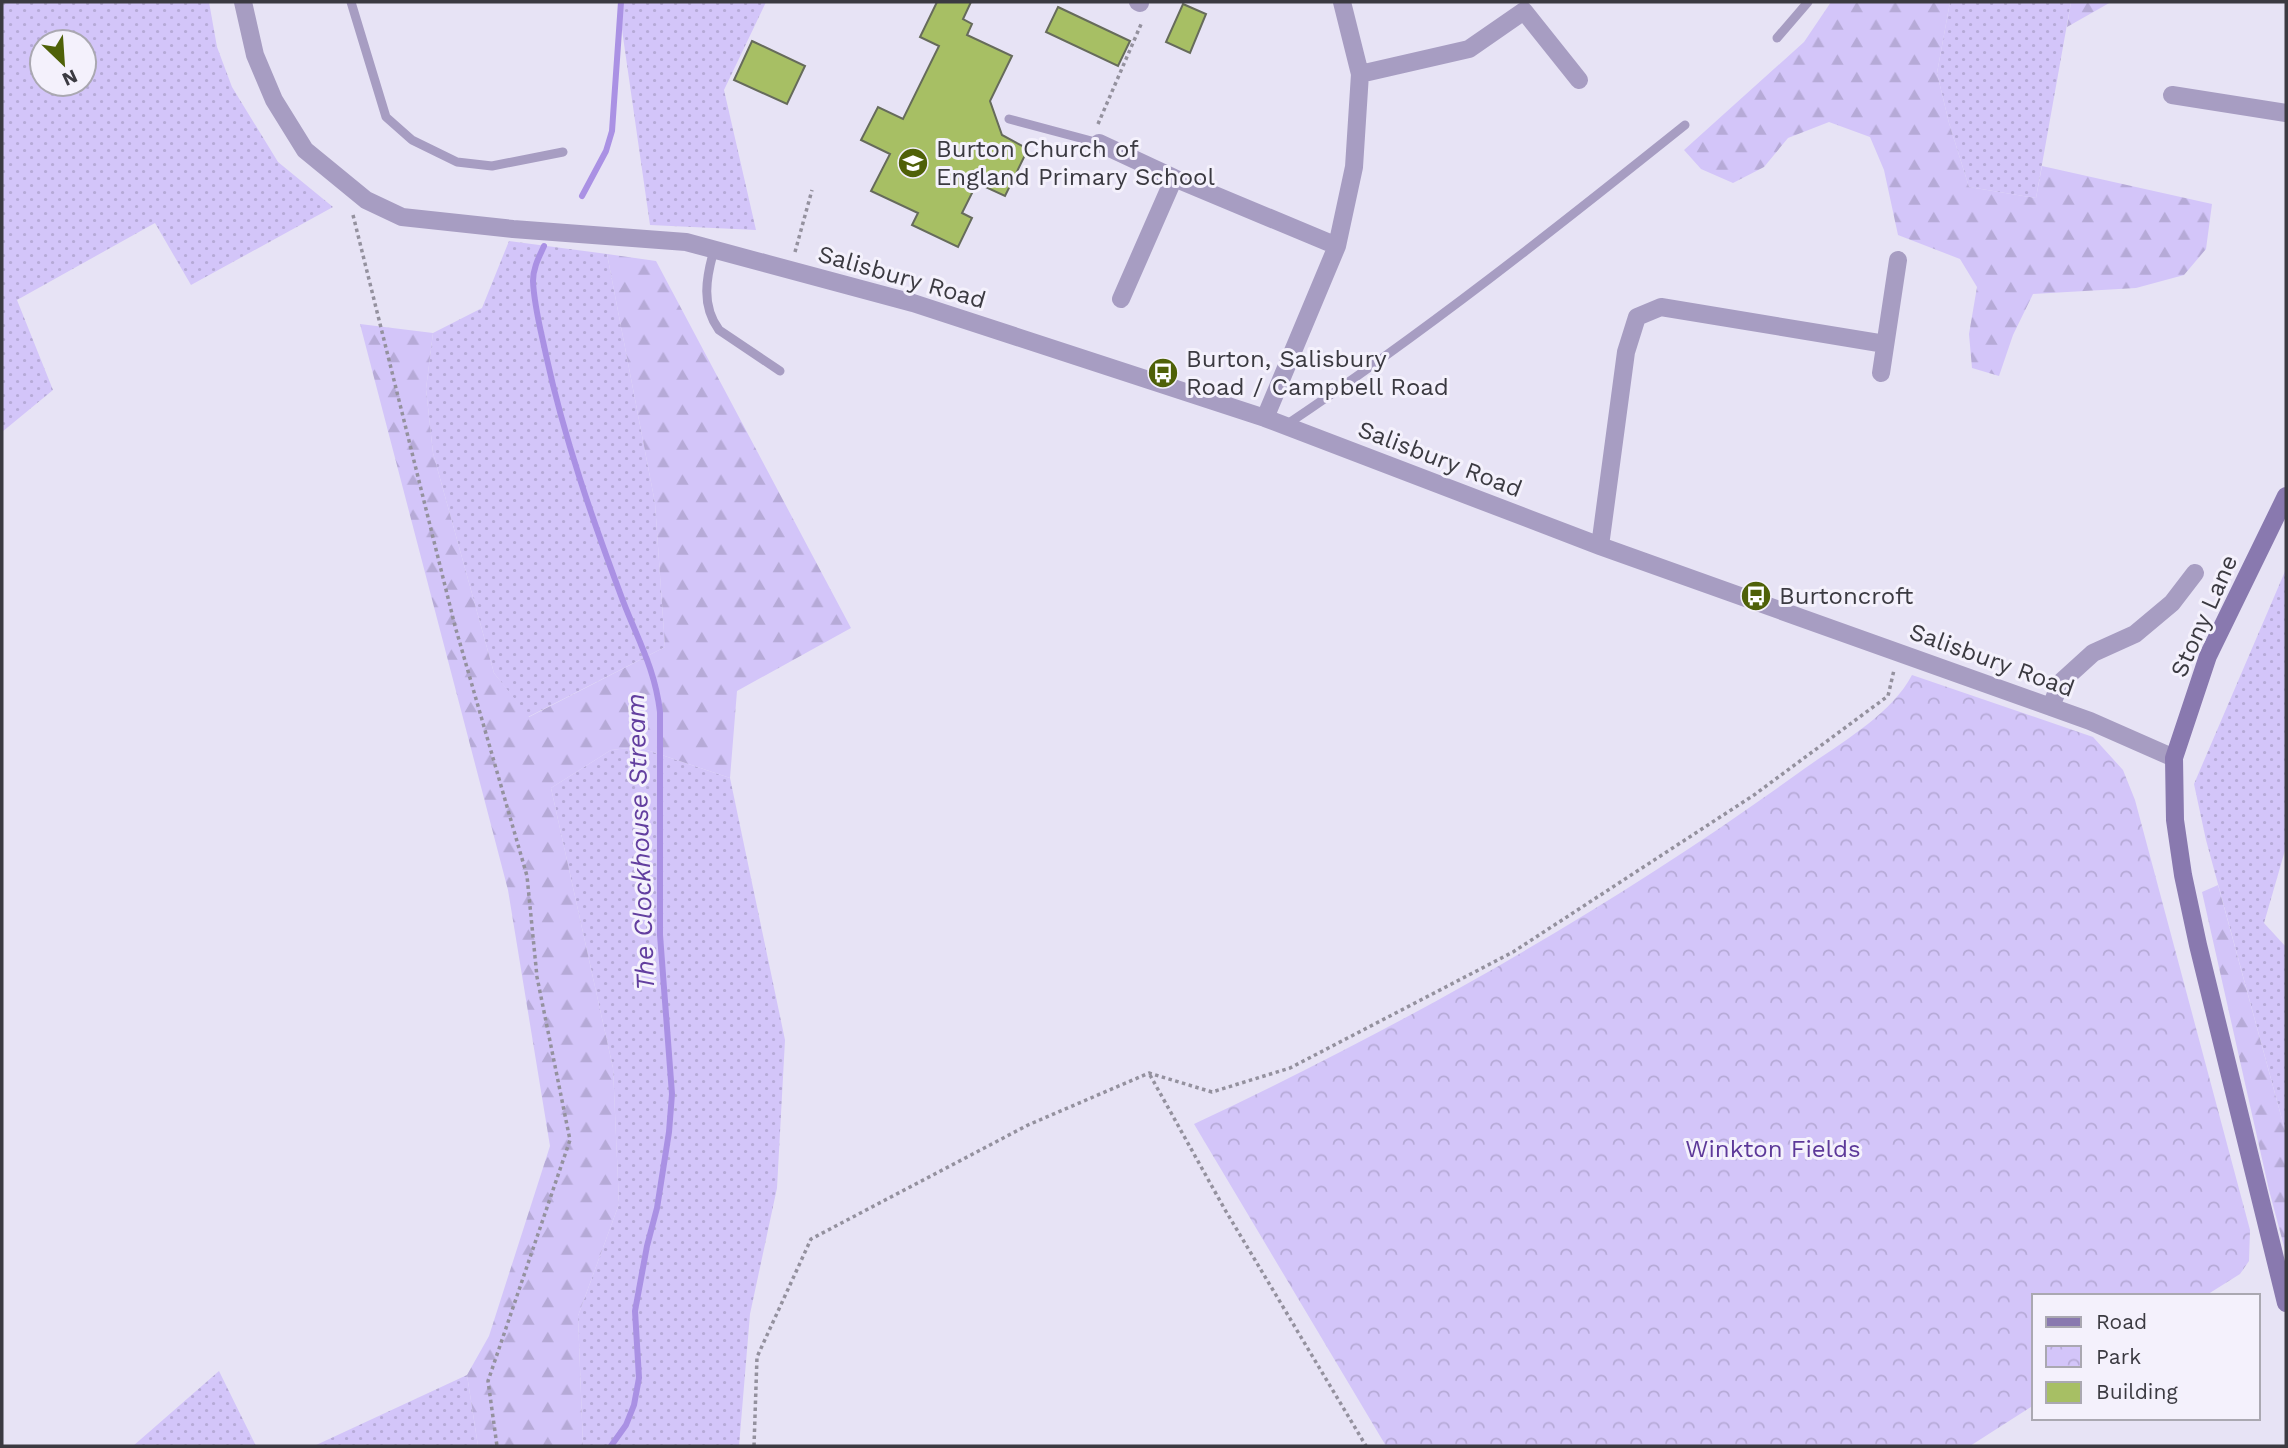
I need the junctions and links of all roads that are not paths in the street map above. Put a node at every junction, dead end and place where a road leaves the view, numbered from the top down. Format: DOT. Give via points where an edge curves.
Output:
graph roads {
  1 [pos="243,2"];
  2 [pos="351,2"];
  3 [pos="1342,2"];
  4 [pos="1808,2"];
  5 [pos="1777,38"];
  6 [pos="1360,74"];
  7 [pos="1579,80"];
  8 [pos="2172,95"];
  9 [pos="2286,113"];
  10 [pos="1009,119"];
  11 [pos="1685,125"];
  12 [pos="1095,142"];
  13 [pos="563,152"];
  14 [pos="1174,178"];
  15 [pos="1337,246"];
  16 [pos="714,250"];
  17 [pos="1898,260"];
  18 [pos="1121,299"];
  19 [pos="1885,344"];
  20 [pos="780,372"];
  21 [pos="1881,373"];
  22 [pos="1265,418"];
  23 [pos="1285,426"];
  24 [pos="2286,496"];
  25 [pos="1600,546"];
  26 [pos="2195,573"];
  27 [pos="2051,707"];
  28 [pos="2174,758"];
  29 [pos="2286,1303"];
  1 -- 16 [label="street, Salisbury Road" via="255,55 274,100 305,150 366,200 402,217 685,242"];
  2 -- 13 [label="lane" via="386,117 412,140 457,162 492,166"];
  3 -- 6 [label="street"];
  4 -- 5 [label="lane"];
  6 -- 7 [label="street" via="1469,49 1524,11"];
  6 -- 15 [label="street" via="1354,167"];
  8 -- 9 [label="street"];
  10 -- 12 [label="lane"];
  11 -- 23 [label="lane" via="1438,318"];
  12 -- 14 [label="street"];
  14 -- 15 [label="street"];
  14 -- 18 [label="street"];
  15 -- 22 [label="street"];
  16 -- 20 [label="lane" via="706,276 713,322"];
  16 -- 22 [label="street, Salisbury Road" via="913,303"];
  17 -- 19 [label="street"];
  19 -- 21 [label="street"];
  19 -- 25 [label="street" via="1661,307 1637,317 1626,352"];
  22 -- 23 [label="street, Salisbury Road"];
  23 -- 25 [label="street, Salisbury Road"];
  24 -- 28 [label="main road, Stony Lane" via="2208,656"];
  25 -- 27 [label="street, Salisbury Road"];
  26 -- 27 [label="street" via="2172,603 2135,634 2093,653 2060,683"];
  27 -- 28 [label="street, Salisbury Road"];
  28 -- 29 [label="main road" via="2175,820 2183,875"];
}
